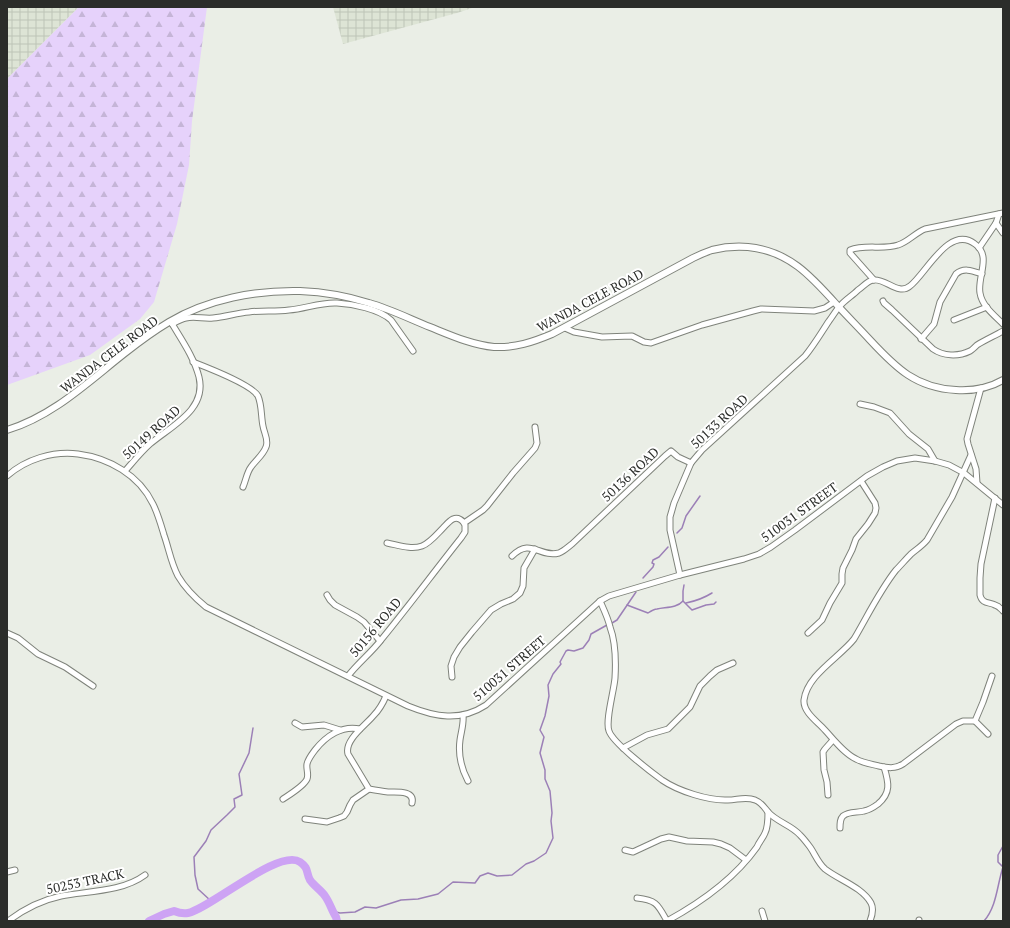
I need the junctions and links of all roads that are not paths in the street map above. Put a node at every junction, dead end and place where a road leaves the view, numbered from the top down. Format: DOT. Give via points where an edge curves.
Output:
graph roads {
  1 [pos="1001,213"];
  2 [pos="996,223"];
  3 [pos="1003,233"];
  4 [pos="979,248"];
  5 [pos="982,274"];
  6 [pos="874,280"];
  7 [pos="883,301"];
  8 [pos="837,304"];
  9 [pos="987,307"];
  10 [pos="954,320"];
  11 [pos="171,323"];
  12 [pos="1003,324"];
  13 [pos="565,328"];
  14 [pos="1003,332"];
  15 [pos="921,339"];
  16 [pos="413,351"];
  17 [pos="193,362"];
  18 [pos="1003,380"];
  19 [pos="981,388"];
  20 [pos="860,404"];
  21 [pos="535,427"];
  22 [pos="7,430"];
  23 [pos="971,454"];
  24 [pos="935,461"];
  25 [pos="691,463"];
  26 [pos="125,471"];
  27 [pos="964,473"];
  28 [pos="7,476"];
  29 [pos="861,481"];
  30 [pos="978,483"];
  31 [pos="243,487"];
  32 [pos="995,498"];
  33 [pos="1003,505"];
  34 [pos="464,523"];
  35 [pos="387,543"];
  36 [pos="535,549"];
  37 [pos="512,556"];
  38 [pos="680,575"];
  39 [pos="327,595"];
  40 [pos="600,601"];
  41 [pos="1003,611"];
  42 [pos="7,633"];
  43 [pos="808,633"];
  44 [pos="380,641"];
  45 [pos="733,663"];
  46 [pos="348,676"];
  47 [pos="992,676"];
  48 [pos="452,677"];
  49 [pos="93,686"];
  50 [pos="386,696"];
  51 [pos="463,715"];
  52 [pos="974,720"];
  53 [pos="295,723"];
  54 [pos="360,729"];
  55 [pos="340,730"];
  56 [pos="988,734"];
  57 [pos="833,740"];
  58 [pos="623,748"];
  59 [pos="884,767"];
  60 [pos="468,781"];
  61 [pos="369,790"];
  62 [pos="828,795"];
  63 [pos="283,800"];
  64 [pos="412,803"];
  65 [pos="768,812"];
  66 [pos="306,819"];
  67 [pos="840,828"];
  68 [pos="625,850"];
  69 [pos="746,860"];
  70 [pos="15,870"];
  71 [pos="7,872"];
  72 [pos="144,875"];
  73 [pos="637,898"];
  74 [pos="762,910"];
  75 [pos="8,921"];
  76 [pos="667,921"];
  77 [pos="766,921"];
  78 [pos="870,921"];
  1 -- 2 [label="street"];
  1 -- 6 [label="street" via="925,229 897,245 856,248 850,251"];
  2 -- 3 [label="street"];
  2 -- 4 [label="street"];
  4 -- 5 [label="street" via="984,260"];
  4 -- 6 [label="street" via="967,240 954,242 937,255 911,286 904,289"];
  5 -- 9 [label="street" via="980,292"];
  5 -- 15 [label="street" via="966,270 956,274 940,302 934,324"];
  6 -- 8 [label="street"];
  7 -- 15 [label="street"];
  8 -- 13 [label="street" via="814,311 761,309 702,324 650,343 632,336 602,337"];
  8 -- 13 [label="street, WANDA CELE ROAD" via="808,274 783,257 763,250 732,247 712,250 693,258"];
  8 -- 19 [label="street, WANDA CELE ROAD" via="889,361 912,378 950,390"];
  8 -- 25 [label="street, 50133 ROAD" via="805,356"];
  9 -- 10 [label="street"];
  9 -- 12 [label="street"];
  11 -- 13 [label="street, WANDA CELE ROAD" via="193,311 234,297 300,291 369,303 468,341 492,346 526,344"];
  11 -- 16 [label="street" via="181,319 213,318 251,311 348,304 387,317"];
  11 -- 17 [label="street, 50149 ROAD"];
  11 -- 22 [label="street, WANDA CELE ROAD" via="137,344 56,407 28,423"];
  14 -- 15 [label="street" via="977,345 971,351 956,355 936,351"];
  17 -- 26 [label="street, 50149 ROAD" via="200,384 195,405 187,415 143,450"];
  17 -- 31 [label="street" via="228,377 257,395 267,444 250,470"];
  18 -- 19 [label="street, WANDA CELE ROAD"];
  19 -- 23 [label="street" via="968,434"];
  20 -- 24 [label="street" via="890,413 909,434 928,449"];
  21 -- 34 [label="street" via="535,448 487,506"];
  23 -- 27 [label="street"];
  23 -- 30 [label="street"];
  24 -- 27 [label="street, 510031 STREET"];
  24 -- 29 [label="street, 510031 STREET" via="915,458 897,461"];
  25 -- 36 [label="street, 50136 ROAD" via="671,451 561,552 549,553"];
  25 -- 38 [label="street, 50133 ROAD" via="669,520"];
  26 -- 28 [label="street, 510031 STREET" via="87,455 56,454 36,459"];
  26 -- 46 [label="street, 510031 STREET" via="147,493 153,503 174,568 198,600 223,616"];
  27 -- 30 [label="street, 510031 STREET"];
  27 -- 57 [label="street" via="927,540 895,572 854,639 810,684 804,704"];
  29 -- 38 [label="street, 510031 STREET" via="759,554"];
  29 -- 43 [label="street" via="876,509 856,539 843,568 842,583 818,625"];
  30 -- 32 [label="street, 510031 STREET"];
  32 -- 33 [label="street, 510031 STREET"];
  32 -- 41 [label="street" via="981,564 980,595 981,600 994,604"];
  34 -- 35 [label="street" via="457,518 454,519 431,540 420,546"];
  34 -- 44 [label="street, 50156 ROAD" via="465,532"];
  36 -- 37 [label="street" via="521,548"];
  36 -- 48 [label="street" via="524,568 520,593 492,610 472,632 454,657 451,666"];
  38 -- 40 [label="street, 510031 STREET"];
  39 -- 44 [label="street" via="334,605 364,622"];
  40 -- 51 [label="street, 510031 STREET" via="486,705"];
  40 -- 58 [label="street" via="611,627 616,656 608,731"];
  42 -- 49 [label="street"];
  44 -- 46 [label="street, 50156 ROAD"];
  45 -- 58 [label="street" via="717,670 700,686 690,707 668,729 647,735"];
  46 -- 50 [label="street, 510031 STREET"];
  47 -- 52 [label="street"];
  50 -- 51 [label="street, 510031 STREET" via="437,716"];
  50 -- 54 [label="street" via="375,714"];
  51 -- 60 [label="street" via="460,757"];
  52 -- 56 [label="street"];
  52 -- 59 [label="street" via="963,720 956,724 899,767"];
  53 -- 55 [label="street" via="304,728 324,726"];
  54 -- 55 [label="street"];
  54 -- 61 [label="street" via="347,749"];
  55 -- 63 [label="street" via="318,746 307,764 306,781"];
  57 -- 59 [label="street" via="856,759"];
  57 -- 62 [label="street" via="823,752"];
  58 -- 65 [label="street" via="653,774 680,789 721,800 753,798"];
  59 -- 67 [label="street" via="888,787 886,796 867,810 844,815 840,820"];
  61 -- 64 [label="street" via="405,793 411,796"];
  61 -- 66 [label="street" via="353,800 346,814 339,818 326,822"];
  65 -- 69 [label="street" via="765,833"];
  65 -- 78 [label="street" via="799,834 826,870 862,893 872,907"];
  68 -- 69 [label="street" via="633,852 670,837 721,844"];
  69 -- 76 [label="street" via="692,907"];
  70 -- 71 [label="street"];
  72 -- 75 [label="street, 50253 TRACK" via="121,886 54,898 20,912"];
  73 -- 76 [label="street" via="658,905"];
  74 -- 77 [label="street"];
}
